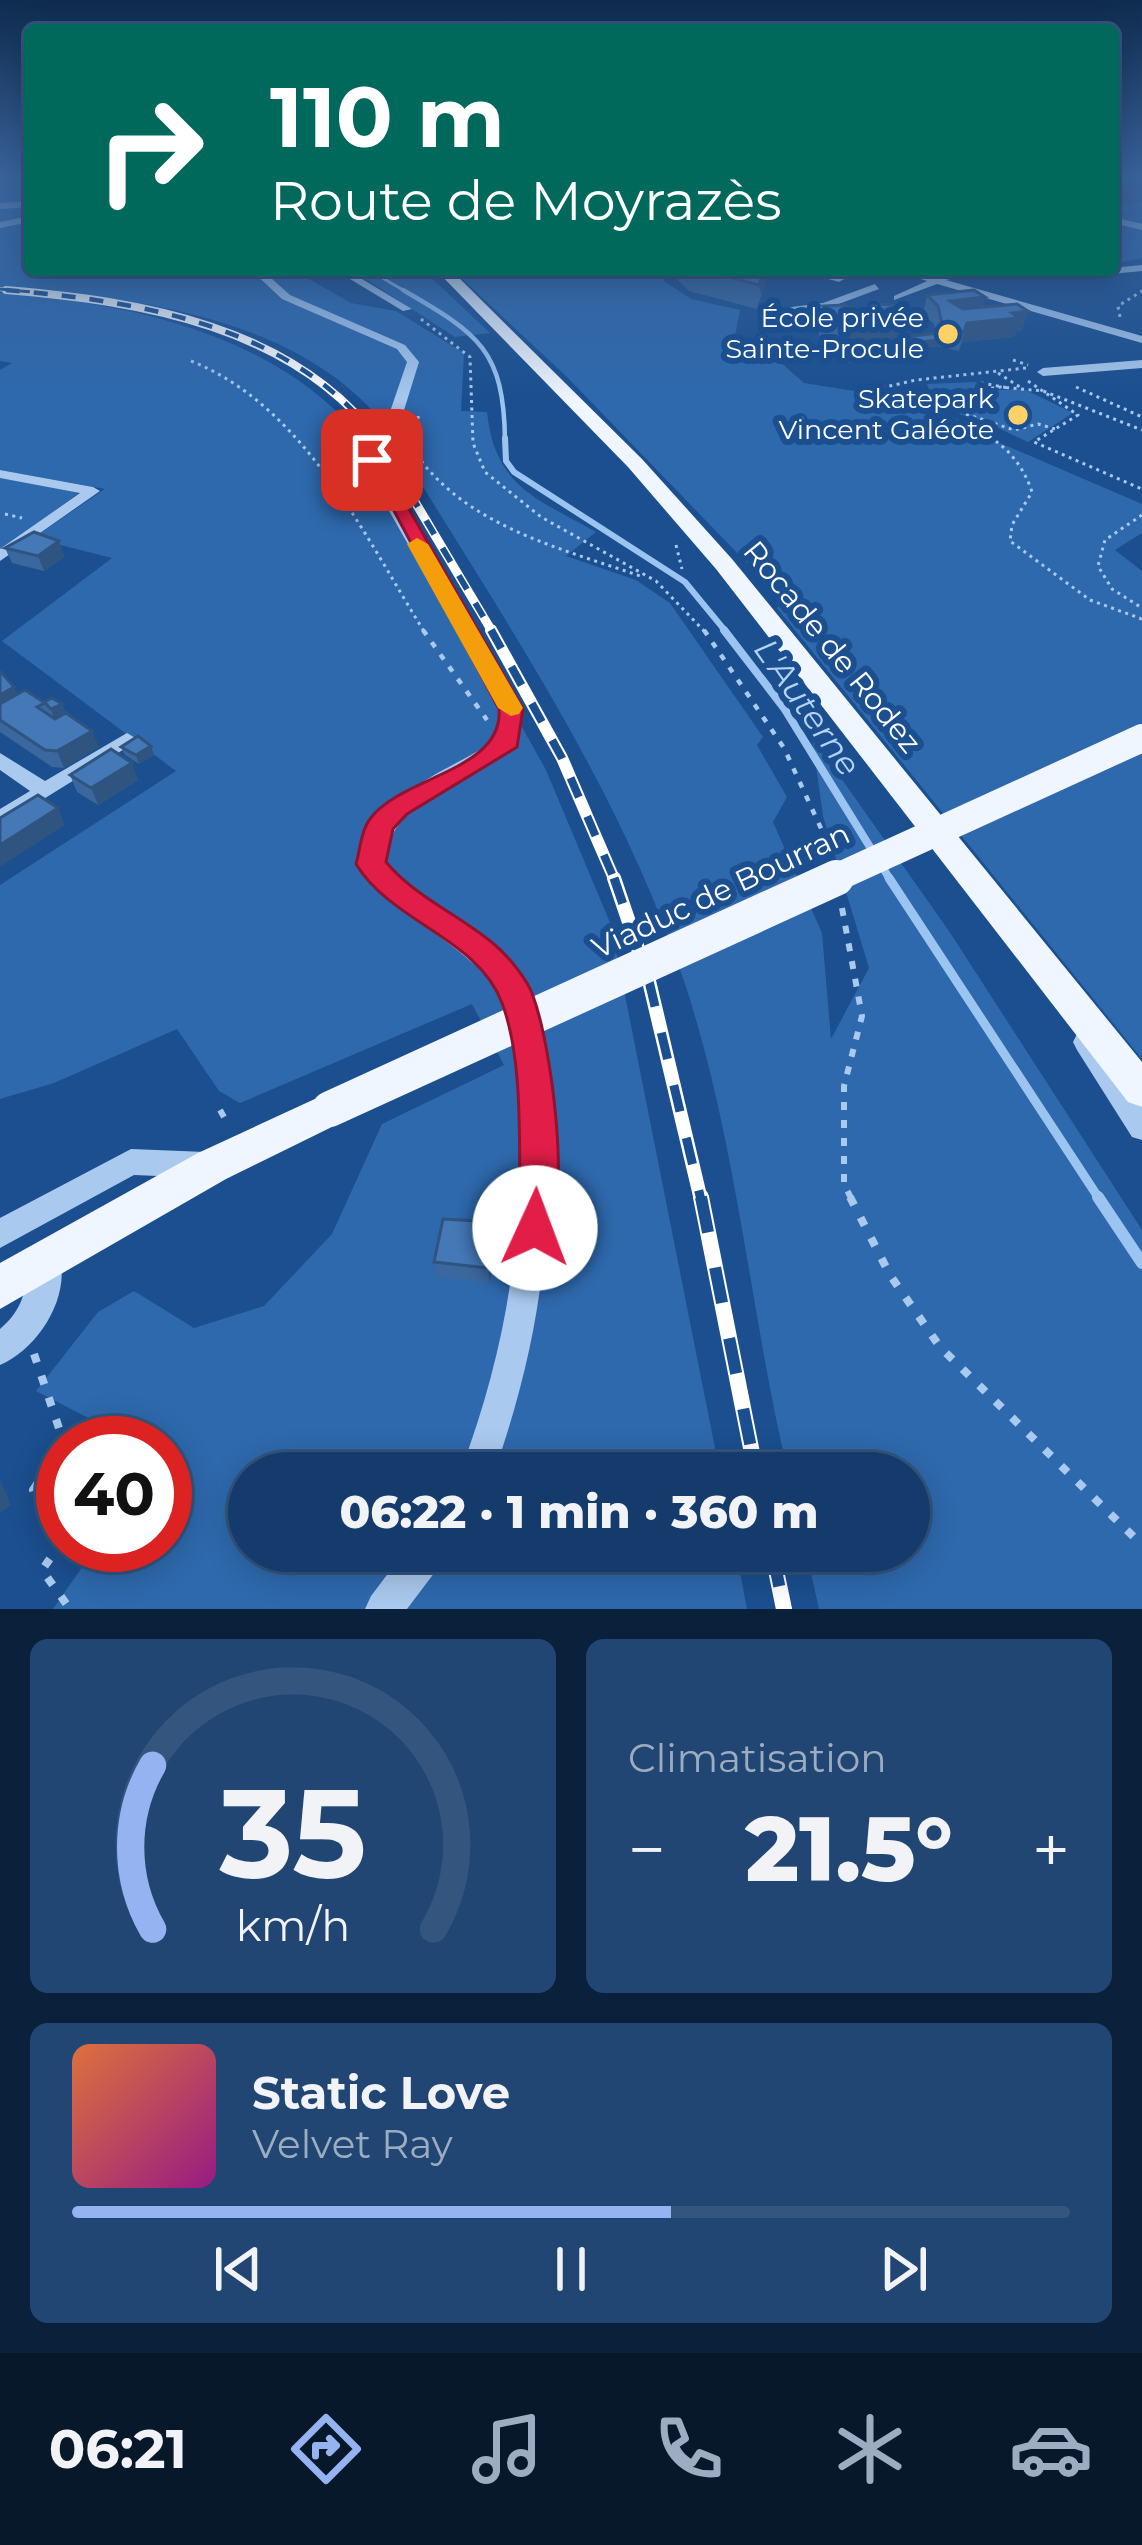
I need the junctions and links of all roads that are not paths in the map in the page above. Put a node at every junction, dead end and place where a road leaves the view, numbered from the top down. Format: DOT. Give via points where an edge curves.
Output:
graph roads {
  1 [pos="263,276"];
  2 [pos="350,276"];
  3 [pos="844,276"];
  4 [pos="925,276"];
  5 [pos="931,276"];
  6 [pos="951,276"];
  7 [pos="453,279"];
  8 [pos="939,279"];
  9 [pos="858,282"];
  10 [pos="959,285"];
  11 [pos="875,287"];
  12 [pos="917,288"];
  13 [pos="898,298"];
  14 [pos="406,309"];
  15 [pos="981,310"];
  16 [pos="766,311"];
  17 [pos="1141,342"];
  18 [pos="1142,364"];
  19 [pos="1043,372"];
  20 [pos="0,474"];
  21 [pos="0,556"];
  22 [pos="1142,738"];
  23 [pos="127,739"];
  24 [pos="0,760"];
  25 [pos="45,790"];
  26 [pos="0,819"];
  27 [pos="1053,977"];
  28 [pos="1142,1090"];
  29 [pos="1142,1128"];
  30 [pos="212,1166"];
  31 [pos="0,1234"];
  32 [pos="46,1260"];
  33 [pos="0,1288"];
  34 [pos="13,1340"];
  35 [pos="486,1452"];
  36 [pos="412,1572"];
  37 [pos="383,1609"];
  1 -- 35 [label="street" via="286,297 401,347 413,362 374,472 511,709 508,742 398,808 380,825 371,864 391,889 486,955 518,997 538,1191 528,1303 511,1386"];
  2 -- 14 [label="street"];
  3 -- 9 [label="street"];
  4 -- 8 [label="street"];
  5 -- 8 [label="street"];
  6 -- 8 [label="street"];
  7 -- 27 [label="main road, Rocade de Rodez" via="661,490"];
  8 -- 10 [label="street"];
  8 -- 12 [label="street"];
  10 -- 12 [label="street"];
  10 -- 17 [label="street"];
  10 -- 17 [label="street"];
  11 -- 16 [label="street" via="825,306"];
  12 -- 13 [label="street"];
  15 -- 17 [label="street" via="1103,341"];
  18 -- 19 [label="street"];
  20 -- 21 [label="street" via="93,491"];
  22 -- 30 [label="main road, Viaduc de Bourran, bridge"];
  23 -- 25 [label="street"];
  24 -- 25 [label="street"];
  25 -- 26 [label="street"];
  27 -- 28 [label="main road, Rocade de Rodez"];
  27 -- 29 [label="street"];
  30 -- 31 [label="street" via="131,1162"];
  30 -- 32 [label="main road, Viaduc de Bourran"];
  32 -- 33 [label="main road, Viaduc de Bourran"];
  32 -- 34 [label="street" via="43,1298"];
  36 -- 37 [label="street"];
}
